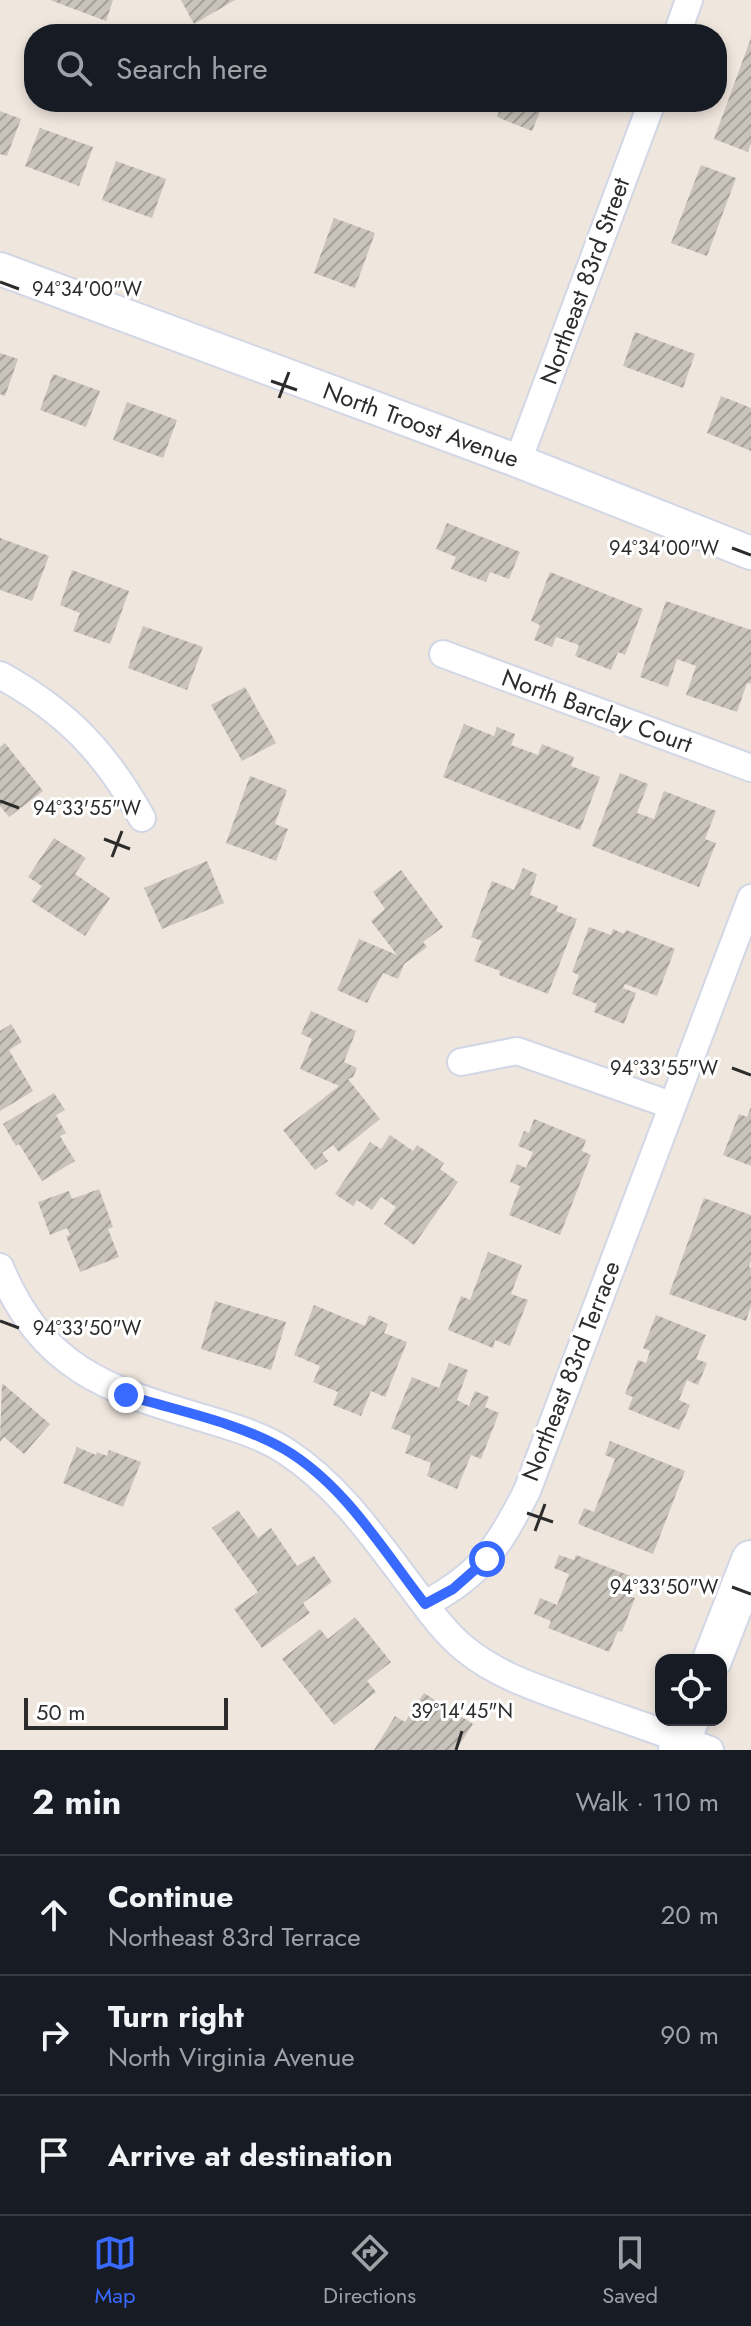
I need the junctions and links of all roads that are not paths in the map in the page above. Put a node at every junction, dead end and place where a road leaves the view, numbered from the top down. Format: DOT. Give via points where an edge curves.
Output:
graph roads {
  1 [pos="689,0"];
  2 [pos="681,24"];
  3 [pos="648,112"];
  4 [pos="0,269"];
  5 [pos="518,461"];
  6 [pos="751,553"];
  7 [pos="443,654"];
  8 [pos="0,675"];
  9 [pos="751,768"];
  10 [pos="142,818"];
  11 [pos="751,898"];
  12 [pos="461,1062"];
  13 [pos="671,1105"];
  14 [pos="0,1267"];
  15 [pos="751,1560"];
  16 [pos="425,1604"];
  17 [pos="714,1654"];
  18 [pos="690,1740"];
  1 -- 2 [label="street"];
  3 -- 5 [label="street, Northeast 83rd Street"];
  4 -- 5 [label="street, North Troost Avenue"];
  5 -- 6 [label="street, North Troost Avenue"];
  7 -- 9 [label="street, North Barclay Court"];
  8 -- 10 [label="street" via="67,718 97,748"];
  11 -- 13 [label="street, Northeast 83rd Terrace"];
  12 -- 13 [label="street" via="517,1051"];
  13 -- 16 [label="street, Northeast 83rd Terrace" via="527,1491 487,1559 453,1589"];
  14 -- 16 [label="street" via="29,1323 50,1347 90,1377 126,1395 245,1431 284,1449 318,1474"];
  15 -- 17 [label="main road"];
  16 -- 18 [label="street" via="463,1647 527,1685"];
}
